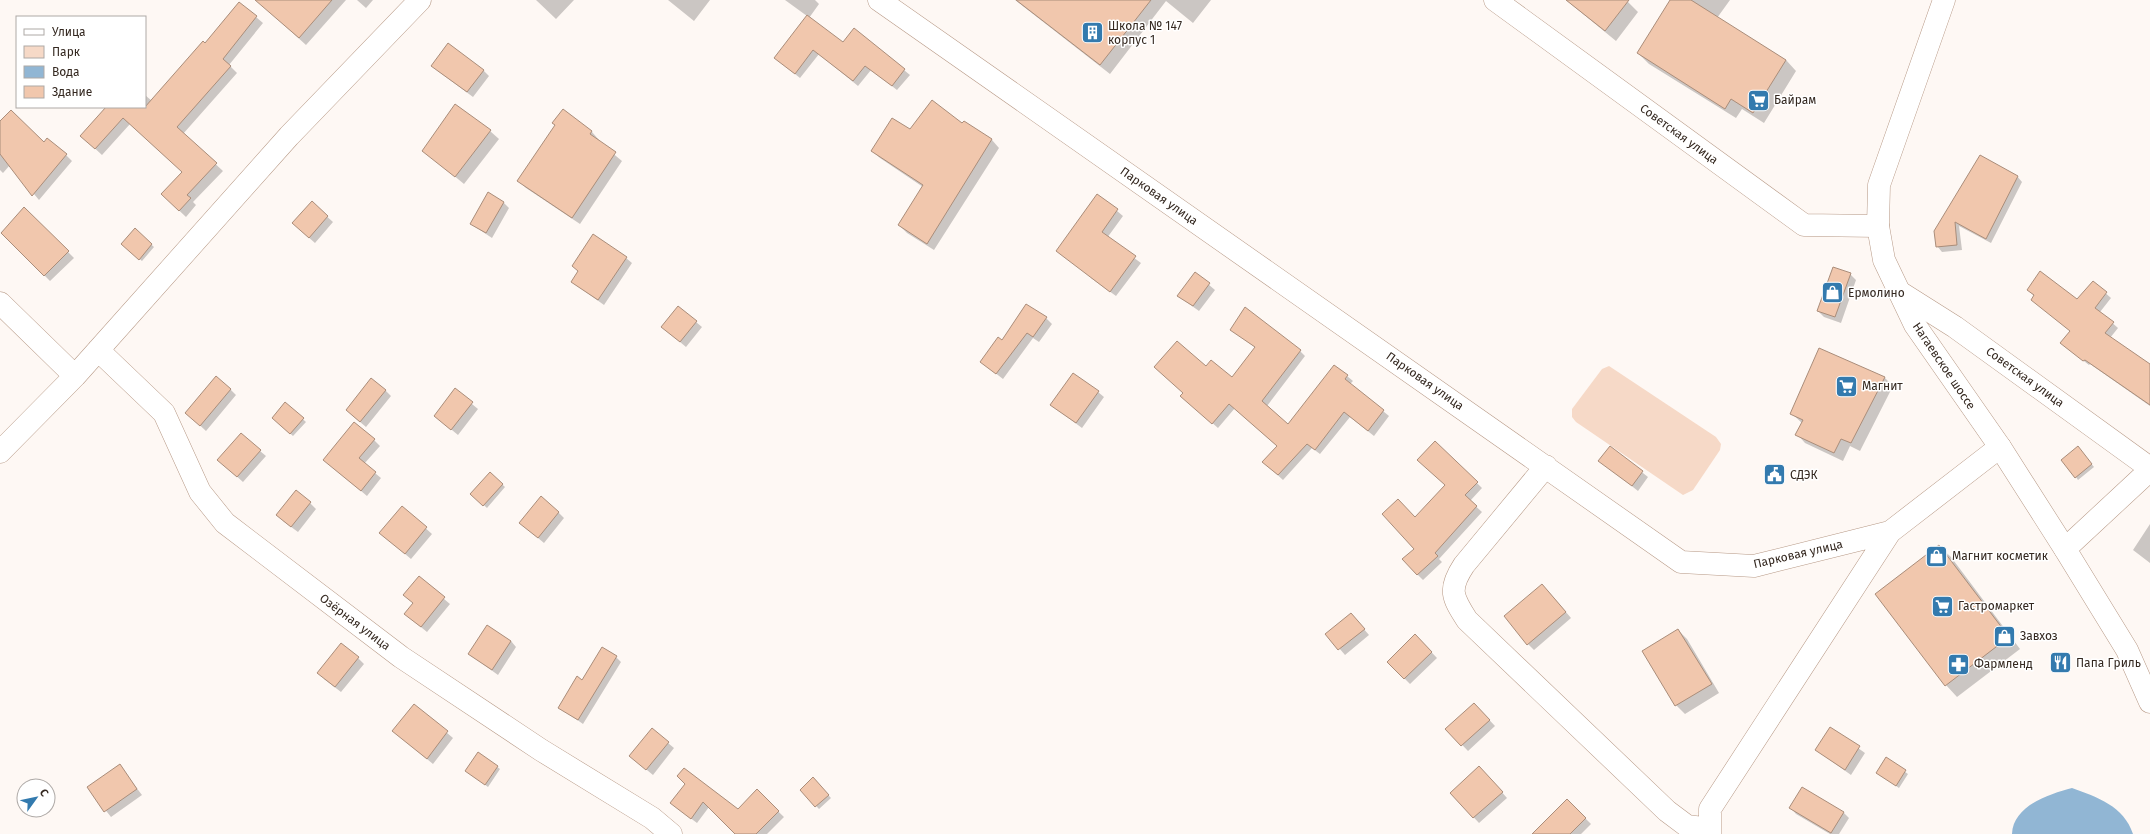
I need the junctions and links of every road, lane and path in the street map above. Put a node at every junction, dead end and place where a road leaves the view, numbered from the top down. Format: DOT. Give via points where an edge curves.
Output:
graph roads {
  1 [pos="420,0"];
  2 [pos="879,0"];
  3 [pos="1495,0"];
  4 [pos="1944,0"];
  5 [pos="1878,226"];
  6 [pos="1898,291"];
  7 [pos="0,303"];
  8 [pos="98,350"];
  9 [pos="75,376"];
  10 [pos="2000,447"];
  11 [pos="0,452"];
  12 [pos="1546,466"];
  13 [pos="2150,469"];
  14 [pos="1890,532"];
  15 [pos="2065,549"];
  16 [pos="2150,702"];
  17 [pos="1710,832"];
  18 [pos="671,834"];
  1 -- 8 [label="street" via="289,136"];
  2 -- 12 [label="street, Парковая улица"];
  3 -- 5 [label="street, Советская улица" via="1804,225"];
  4 -- 5 [label="street, Нагаевское шоссе" via="1879,185"];
  5 -- 6 [label="street, Нагаевское шоссе" via="1884,260"];
  6 -- 10 [label="street, Нагаевское шоссе" via="1915,325"];
  6 -- 13 [label="street, Советская улица" via="1955,327"];
  7 -- 9 [label="street"];
  8 -- 9 [label="street"];
  8 -- 18 [label="street, Озёрная улица" via="164,412 200,492 225,524 400,656 541,750 652,818"];
  9 -- 11 [label="street"];
  10 -- 14 [label="street, Парковая улица"];
  10 -- 15 [label="street, Нагаевское шоссе"];
  12 -- 14 [label="street, Парковая улица" via="1681,562 1754,566"];
  12 -- 17 [label="street" via="1464,565 1454,580 1454,599 1467,620 1668,811 1687,826"];
  13 -- 15 [label="street"];
  14 -- 17 [label="street" via="1710,809"];
  15 -- 16 [label="street, Нагаевское шоссе" via="2126,650"];
}
